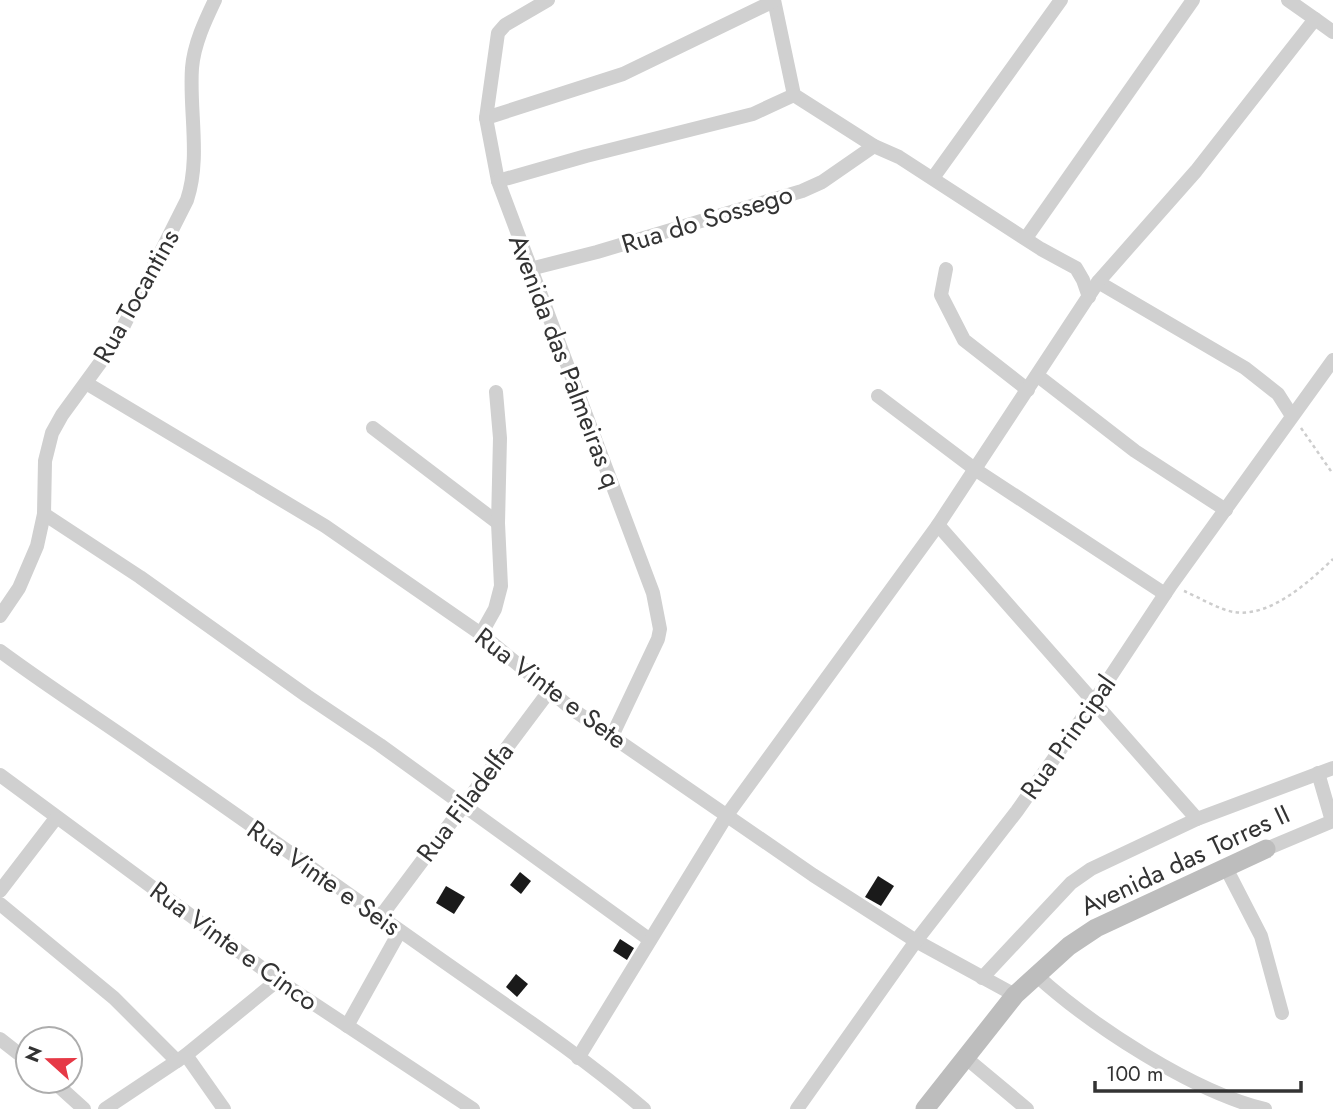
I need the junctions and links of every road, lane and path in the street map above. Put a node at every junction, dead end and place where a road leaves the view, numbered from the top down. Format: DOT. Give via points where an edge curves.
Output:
graph roads {
  1 [pos="215,0"];
  2 [pos="548,0"];
  3 [pos="1061,0"];
  4 [pos="1193,0"];
  5 [pos="1288,0"];
  6 [pos="774,1"];
  7 [pos="1315,19"];
  8 [pos="1333,32"];
  9 [pos="794,95"];
  10 [pos="486,118"];
  11 [pos="873,146"];
  12 [pos="933,178"];
  13 [pos="498,181"];
  14 [pos="1027,238"];
  15 [pos="530,269"];
  16 [pos="946,269"];
  17 [pos="1098,282"];
  18 [pos="1088,297"];
  19 [pos="1333,360"];
  20 [pos="1038,376"];
  21 [pos="86,383"];
  22 [pos="1028,390"];
  23 [pos="496,392"];
  24 [pos="878,396"];
  25 [pos="1292,416"];
  26 [pos="373,428"];
  27 [pos="976,470"];
  28 [pos="1333,474"];
  29 [pos="1226,510"];
  30 [pos="44,514"];
  31 [pos="498,523"];
  32 [pos="938,524"];
  33 [pos="1333,559"];
  34 [pos="1168,590"];
  35 [pos="0,616"];
  36 [pos="481,634"];
  37 [pos="0,652"];
  38 [pos="550,690"];
  39 [pos="1093,703"];
  40 [pos="612,736"];
  41 [pos="1333,768"];
  42 [pos="1318,773"];
  43 [pos="0,775"];
  44 [pos="461,805"];
  45 [pos="727,815"];
  46 [pos="55,818"];
  47 [pos="1197,819"];
  48 [pos="1333,821"];
  49 [pos="1266,849"];
  50 [pos="1226,868"];
  51 [pos="0,891"];
  52 [pos="0,904"];
  53 [pos="381,916"];
  54 [pos="400,931"];
  55 [pos="650,940"];
  56 [pos="916,941"];
  57 [pos="1036,975"];
  58 [pos="982,978"];
  59 [pos="278,980"];
  60 [pos="1015,995"];
  61 [pos="1282,1013"];
  62 [pos="347,1026"];
  63 [pos="181,1058"];
  64 [pos="578,1058"];
  65 [pos="966,1058"];
  66 [pos="68,1095"];
  67 [pos="457,1105"];
  68 [pos="84,1109"];
  69 [pos="105,1109"];
  70 [pos="224,1109"];
  71 [pos="474,1109"];
  72 [pos="645,1109"];
  73 [pos="797,1109"];
  74 [pos="925,1109"];
  75 [pos="1027,1109"];
  76 [pos="1265,1109"];
  1 -- 21 [label="street, Rua Tocantins" via="192,67 192,178 187,200 116,341"];
  2 -- 10 [label="street, Avenida das Palmeiras q" via="498,33"];
  3 -- 12 [label="street"];
  4 -- 14 [label="street"];
  5 -- 7 [label="street"];
  6 -- 9 [label="street"];
  6 -- 10 [label="street" via="623,74"];
  7 -- 8 [label="street"];
  7 -- 17 [label="street" via="1196,171"];
  9 -- 11 [label="street"];
  9 -- 13 [label="street" via="753,114"];
  10 -- 13 [label="street, Avenida das Palmeiras q"];
  11 -- 12 [label="street"];
  11 -- 15 [label="street, Rua do Sossego" via="802,191"];
  12 -- 14 [label="street"];
  13 -- 15 [label="street, Avenida das Palmeiras q"];
  14 -- 18 [label="street" via="1076,268"];
  15 -- 40 [label="street, Avenida das Palmeiras q" via="653,593 658,639"];
  16 -- 22 [label="street" via="941,295 964,340"];
  17 -- 18 [label="street"];
  17 -- 25 [label="street" via="1245,368 1278,394"];
  18 -- 20 [label="street"];
  19 -- 25 [label="street, Rua Principal"];
  20 -- 22 [label="street"];
  20 -- 29 [label="street" via="1135,451"];
  21 -- 30 [label="street, Rua Tocantins" via="49,440"];
  21 -- 36 [label="street, Rua Vinte e Sete" via="326,526"];
  22 -- 27 [label="street"];
  23 -- 31 [label="street"];
  24 -- 27 [label="street"];
  25 -- 28 [label="path"];
  25 -- 29 [label="street, Rua Principal"];
  26 -- 31 [label="street"];
  27 -- 32 [label="street"];
  27 -- 34 [label="street"];
  29 -- 34 [label="street, Rua Principal"];
  30 -- 35 [label="street, Rua Tocantins" via="31,564"];
  30 -- 44 [label="street"];
  31 -- 36 [label="street" via="500,597"];
  32 -- 39 [label="street"];
  32 -- 45 [label="street"];
  33 -- 34 [label="path" via="1284,600 1252,612 1234,612"];
  34 -- 39 [label="street, Rua Principal"];
  36 -- 38 [label="street, Rua Vinte e Sete"];
  37 -- 53 [label="street, Rua Vinte e Seis"];
  38 -- 40 [label="street, Rua Vinte e Sete"];
  38 -- 44 [label="street, Rua Filadelfa"];
  39 -- 47 [label="street"];
  39 -- 56 [label="street, Rua Principal"];
  40 -- 45 [label="street, Rua Vinte e Sete"];
  41 -- 42 [label="street"];
  42 -- 47 [label="street"];
  42 -- 48 [label="street"];
  43 -- 46 [label="street, Rua Vinte e Cinco"];
  44 -- 53 [label="street, Rua Filadelfa"];
  44 -- 55 [label="street"];
  45 -- 55 [label="street"];
  45 -- 56 [label="street, Rua Vinte e Sete"];
  46 -- 51 [label="street"];
  46 -- 59 [label="street, Rua Vinte e Cinco"];
  47 -- 58 [label="street" via="1071,883"];
  48 -- 49 [label="street, Avenida das Torres II"];
  49 -- 50 [label="street, Avenida das Torres II"];
  50 -- 57 [label="street, Avenida das Torres II" via="1096,928"];
  50 -- 61 [label="street" via="1261,936"];
  52 -- 63 [label="street"];
  53 -- 54 [label="street, Rua Vinte e Seis"];
  54 -- 62 [label="street"];
  54 -- 64 [label="street, Rua Vinte e Seis"];
  55 -- 64 [label="street"];
  56 -- 58 [label="street, Rua Vinte e Sete"];
  56 -- 73 [label="street, Rua Principal"];
  57 -- 60 [label="street, Avenida das Torres II"];
  57 -- 76 [label="street" via="1094,1022 1176,1072 1243,1104"];
  58 -- 60 [label="street, Rua Vinte e Sete"];
  59 -- 62 [label="street, Rua Vinte e Cinco"];
  59 -- 63 [label="street"];
  60 -- 65 [label="street, Avenida das Torres II"];
  62 -- 67 [label="street, Rua Vinte e Cinco"];
  63 -- 69 [label="street"];
  63 -- 70 [label="street"];
  64 -- 72 [label="street, Rua Vinte e Seis"];
  65 -- 74 [label="street, Avenida das Torres II"];
  65 -- 75 [label="street"];
  66 -- 68 [label="street"];
  67 -- 71 [label="street, Rua Vinte e Cinco"];
}
